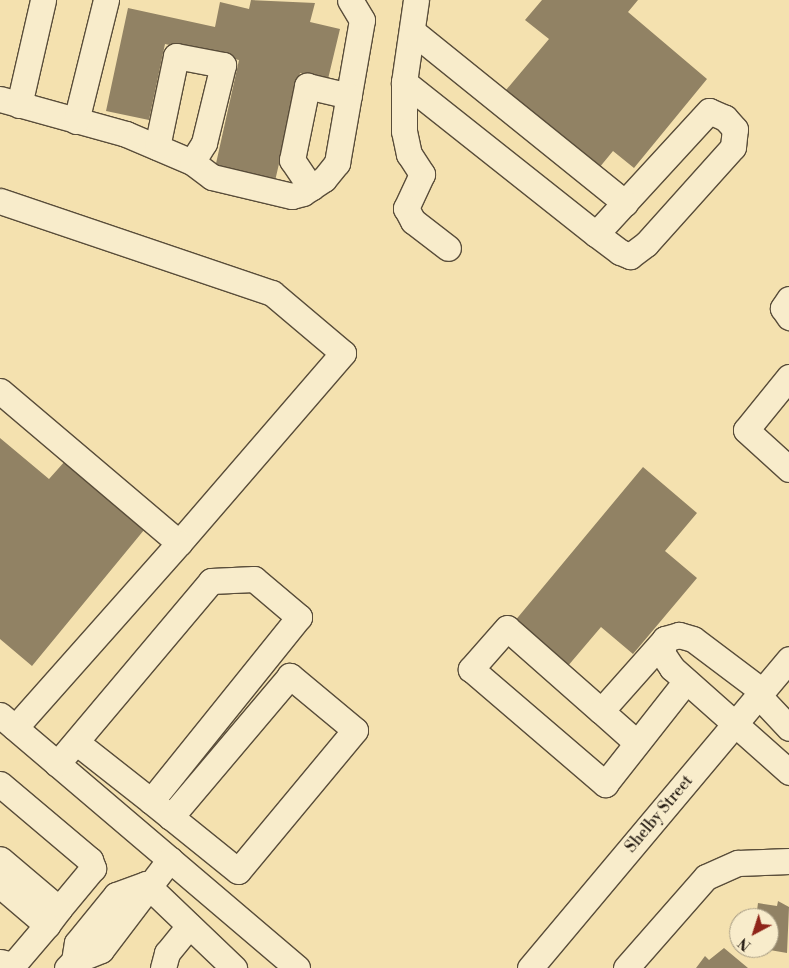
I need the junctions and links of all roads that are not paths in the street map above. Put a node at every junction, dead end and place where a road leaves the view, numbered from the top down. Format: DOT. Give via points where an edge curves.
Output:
graph roads {
  1 [pos="43,0"];
  2 [pos="106,0"];
  3 [pos="350,0"];
  4 [pos="416,0"];
  5 [pos="412,31"];
  6 [pos="404,82"];
  7 [pos="349,96"];
  8 [pos="10,102"];
  9 [pos="76,121"];
  10 [pos="157,147"];
  11 [pos="192,162"];
  12 [pos="311,188"];
  13 [pos="0,201"];
  14 [pos="625,203"];
  15 [pos="596,234"];
  16 [pos="448,248"];
  17 [pos="789,299"];
  18 [pos="789,317"];
  19 [pos="789,377"];
  20 [pos="0,391"];
  21 [pos="789,469"];
  22 [pos="179,543"];
  23 [pos="665,639"];
  24 [pos="789,659"];
  25 [pos="686,681"];
  26 [pos="760,693"];
  27 [pos="601,711"];
  28 [pos="8,722"];
  29 [pos="732,726"];
  30 [pos="789,728"];
  31 [pos="76,742"];
  32 [pos="637,743"];
  33 [pos="57,764"];
  34 [pos="789,772"];
  35 [pos="0,784"];
  36 [pos="151,801"];
  37 [pos="177,822"];
  38 [pos="165,856"];
  39 [pos="0,859"];
  40 [pos="789,861"];
  41 [pos="146,884"];
  42 [pos="0,885"];
  43 [pos="53,917"];
  44 [pos="189,926"];
  45 [pos="0,962"];
  46 [pos="70,966"];
  47 [pos="163,968"];
  48 [pos="234,968"];
  49 [pos="297,968"];
  50 [pos="530,968"];
  51 [pos="626,968"];
  1 -- 8 [label="street"];
  2 -- 9 [label="street"];
  3 -- 7 [label="street" via="362,20"];
  4 -- 5 [label="street"];
  5 -- 6 [label="street"];
  5 -- 14 [label="street"];
  6 -- 15 [label="street"];
  6 -- 16 [label="street" via="404,131 409,154 422,174 406,208 413,221"];
  7 -- 12 [label="street" via="337,163"];
  7 -- 12 [label="street" via="308,86 292,160"];
  8 -- 9 [label="street"];
  9 -- 10 [label="street"];
  10 -- 11 [label="street"];
  10 -- 11 [label="street" via="176,56 223,65 204,143"];
  11 -- 12 [label="street" via="212,177 292,196"];
  13 -- 22 [label="street" via="272,293 343,353"];
  14 -- 15 [label="street"];
  14 -- 15 [label="street" via="709,111 725,118 735,129 733,147 646,244 630,256"];
  17 -- 18 [label="street" via="783,308"];
  19 -- 21 [label="street" via="746,430"];
  20 -- 22 [label="street"];
  22 -- 28 [label="street"];
  23 -- 25 [label="street" via="662,653"];
  23 -- 26 [label="street" via="679,635 693,639"];
  23 -- 27 [label="street"];
  24 -- 26 [label="street, Shelby Street"];
  25 -- 29 [label="street"];
  25 -- 32 [label="street"];
  26 -- 29 [label="street, Shelby Street"];
  26 -- 30 [label="street"];
  27 -- 32 [label="street"];
  27 -- 32 [label="street" via="507,628 471,669 605,784"];
  28 -- 33 [label="street"];
  29 -- 34 [label="street"];
  29 -- 50 [label="street, Shelby Street"];
  31 -- 33 [label="street"];
  31 -- 36 [label="street"];
  31 -- 36 [label="street" via="211,581 254,579 299,617"];
  33 -- 38 [label="street"];
  35 -- 43 [label="street" via="90,860 93,868"];
  36 -- 37 [label="street"];
  37 -- 37 [label="street" via="238,871 355,730 290,676"];
  37 -- 38 [label="street"];
  38 -- 41 [label="street"];
  38 -- 49 [label="street"];
  39 -- 43 [label="street"];
  40 -- 51 [label="street" via="738,862 706,876"];
  41 -- 44 [label="street"];
  41 -- 46 [label="street" via="116,895 77,943"];
  42 -- 43 [label="street"];
  43 -- 45 [label="street" via="12,965"];
  44 -- 47 [label="street" via="167,953"];
  44 -- 48 [label="street"];
}
